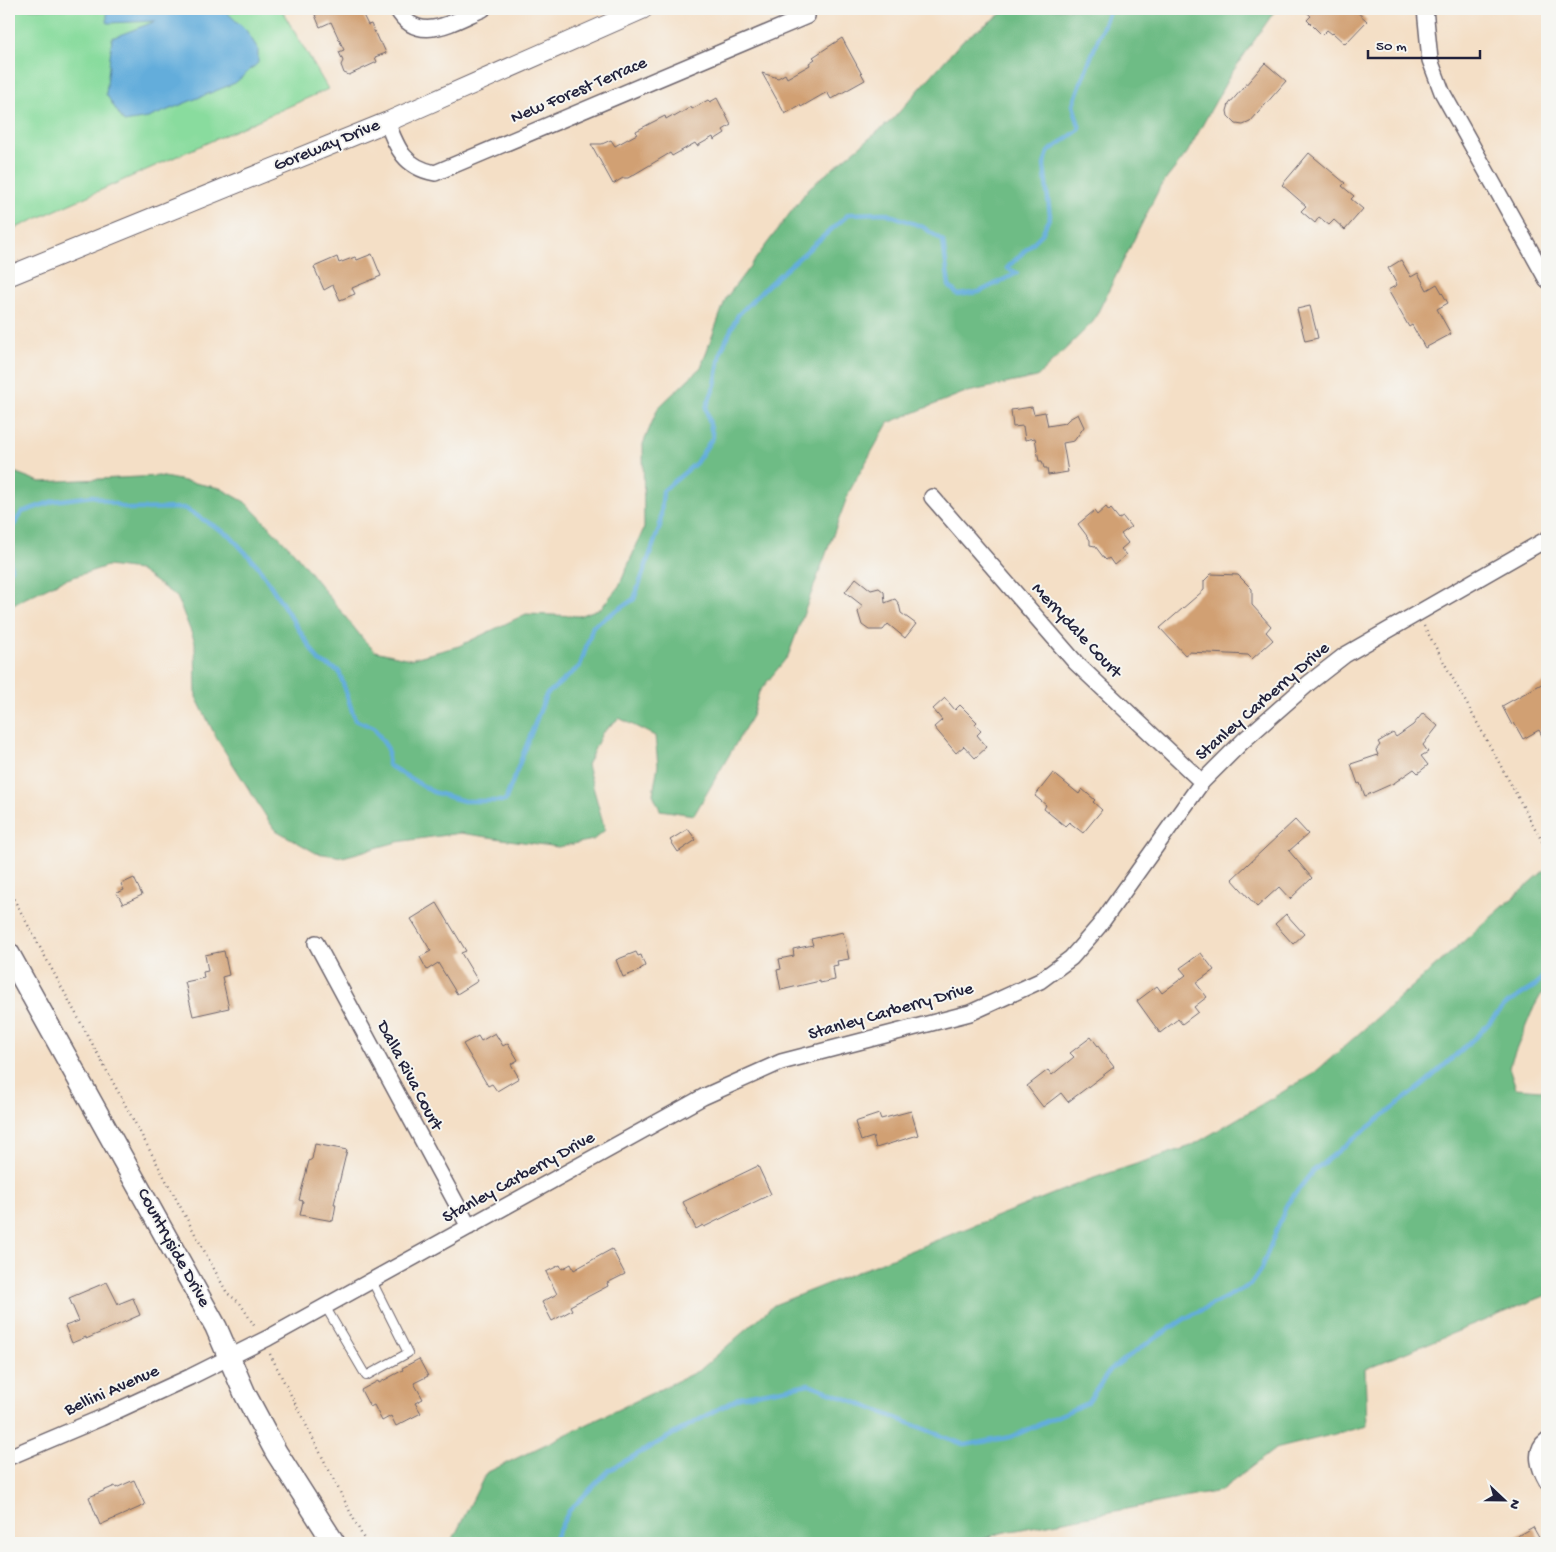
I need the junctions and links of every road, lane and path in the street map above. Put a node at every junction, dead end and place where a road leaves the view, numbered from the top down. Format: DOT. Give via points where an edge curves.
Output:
graph roads {
  1 [pos="397,9"];
  2 [pos="483,9"];
  3 [pos="643,9"];
  4 [pos="1425,9"];
  5 [pos="807,16"];
  6 [pos="387,122"];
  7 [pos="9,276"];
  8 [pos="1547,280"];
  9 [pos="932,497"];
  10 [pos="1547,539"];
  11 [pos="1417,614"];
  12 [pos="1202,782"];
  13 [pos="1547,850"];
  14 [pos="9,890"];
  15 [pos="316,943"];
  16 [pos="9,954"];
  17 [pos="468,1227"];
  18 [pos="372,1281"];
  19 [pos="325,1306"];
  20 [pos="253,1323"];
  21 [pos="229,1357"];
  22 [pos="273,1359"];
  23 [pos="1547,1440"];
  24 [pos="9,1457"];
  25 [pos="1547,1482"];
  26 [pos="333,1542"];
  27 [pos="366,1543"];
  1 -- 2 [label="street" via="410,24 421,29 436,29"];
  3 -- 6 [label="street, Goreway Drive"];
  4 -- 8 [label="street" via="1430,60 1442,92"];
  5 -- 6 [label="street, New Forest Terrace" via="435,173 423,170 402,155"];
  6 -- 7 [label="street, Goreway Drive"];
  9 -- 12 [label="street, Merrydale Court" via="1076,663"];
  10 -- 11 [label="street, Stanley Carberry Drive"];
  11 -- 12 [label="street, Stanley Carberry Drive" via="1338,660 1243,741"];
  11 -- 13 [label="path"];
  12 -- 17 [label="street, Stanley Carberry Drive" via="1099,926 1071,958 1040,981 970,1013 781,1062 703,1097"];
  14 -- 20 [label="path" via="227,1293 240,1303"];
  15 -- 17 [label="street, Dalla Riva Court"];
  16 -- 21 [label="main road, Countryside Drive" via="216,1326"];
  17 -- 18 [label="street, Stanley Carberry Drive"];
  18 -- 19 [label="street, Stanley Carberry Drive"];
  18 -- 19 [label="lane" via="408,1353 366,1376"];
  19 -- 21 [label="street, Stanley Carberry Drive"];
  21 -- 24 [label="street, Bellini Avenue" via="101,1418"];
  21 -- 26 [label="main road, Countryside Drive" via="276,1452"];
  22 -- 27 [label="path"];
  23 -- 25 [label="street" via="1539,1453 1538,1463"];
}
